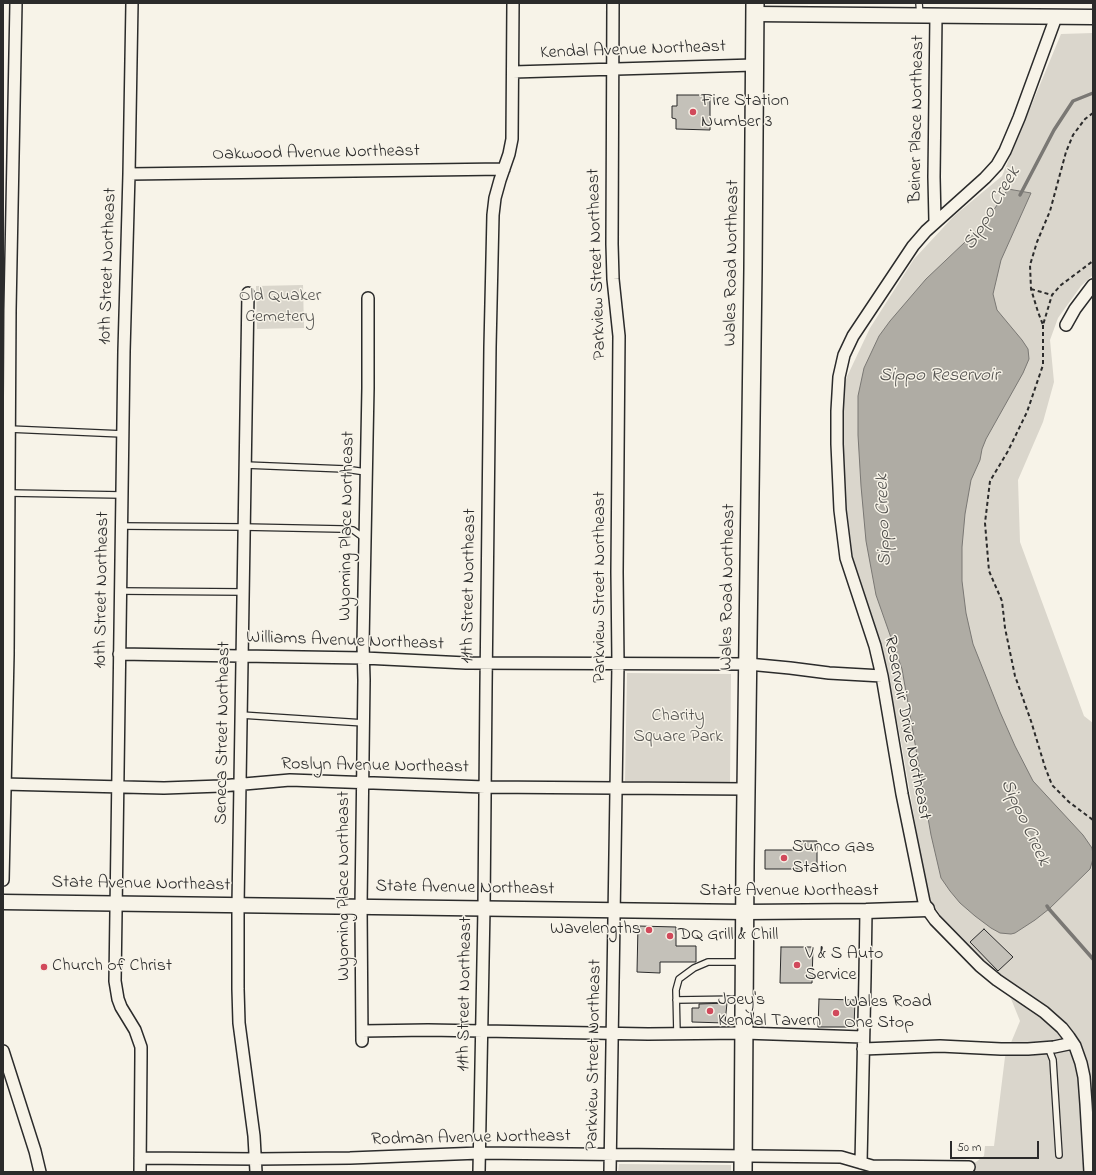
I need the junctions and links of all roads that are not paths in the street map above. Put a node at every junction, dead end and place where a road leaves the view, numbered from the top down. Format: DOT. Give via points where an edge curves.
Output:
graph roads {
  1 [pos="16,3"];
  2 [pos="132,3"];
  3 [pos="512,3"];
  4 [pos="613,3"];
  5 [pos="755,9"];
  6 [pos="920,9"];
  7 [pos="936,16"];
  8 [pos="1056,17"];
  9 [pos="1093,17"];
  10 [pos="754,64"];
  11 [pos="613,69"];
  12 [pos="513,72"];
  13 [pos="504,169"];
  14 [pos="129,174"];
  15 [pos="935,222"];
  16 [pos="1093,285"];
  17 [pos="248,293"];
  18 [pos="368,298"];
  19 [pos="7,310"];
  20 [pos="1066,325"];
  21 [pos="6,374"];
  22 [pos="10,429"];
  23 [pos="123,434"];
  24 [pos="245,465"];
  25 [pos="366,472"];
  26 [pos="9,493"];
  27 [pos="122,495"];
  28 [pos="122,526"];
  29 [pos="243,527"];
  30 [pos="365,538"];
  31 [pos="120,591"];
  32 [pos="242,592"];
  33 [pos="119,654"];
  34 [pos="242,655"];
  35 [pos="364,658"];
  36 [pos="486,662"];
  37 [pos="618,664"];
  38 [pos="748,664"];
  39 [pos="882,676"];
  40 [pos="241,715"];
  41 [pos="364,723"];
  42 [pos="363,783"];
  43 [pos="4,784"];
  44 [pos="240,784"];
  45 [pos="485,787"];
  46 [pos="616,787"];
  47 [pos="118,788"];
  48 [pos="746,789"];
  49 [pos="3,880"];
  50 [pos="3,902"];
  51 [pos="116,903"];
  52 [pos="238,905"];
  53 [pos="361,906"];
  54 [pos="484,908"];
  55 [pos="614,909"];
  56 [pos="927,909"];
  57 [pos="866,911"];
  58 [pos="745,912"];
  59 [pos="745,962"];
  60 [pos="744,999"];
  61 [pos="676,1000"];
  62 [pos="482,1030"];
  63 [pos="613,1033"];
  64 [pos="744,1033"];
  65 [pos="677,1034"];
  66 [pos="863,1037"];
  67 [pos="1073,1043"];
  68 [pos="1048,1047"];
  69 [pos="863,1049"];
  70 [pos="3,1051"];
  71 [pos="480,1153"];
  72 [pos="610,1155"];
  73 [pos="1059,1155"];
  74 [pos="140,1158"];
  75 [pos="256,1159"];
  76 [pos="861,1163"];
  77 [pos="743,1164"];
  78 [pos="969,1167"];
  79 [pos="913,1169"];
  80 [pos="40,1172"];
  81 [pos="140,1172"];
  82 [pos="256,1172"];
  83 [pos="480,1172"];
  84 [pos="610,1172"];
  85 [pos="1090,1172"];
  1 -- 19 [label="street"];
  2 -- 14 [label="street, 10th Street Northeast"];
  3 -- 12 [label="street, 11th Street Northeast"];
  4 -- 11 [label="street, Parkview Street Northeast"];
  5 -- 6 [label="street"];
  5 -- 10 [label="main road, Wales Road Northeast"];
  6 -- 7 [label="street"];
  7 -- 8 [label="street"];
  7 -- 15 [label="street, Beiner Place Northeast"];
  8 -- 9 [label="street"];
  8 -- 15 [label="street, Reservoir Drive Northeast" via="1019,118 997,165"];
  10 -- 11 [label="street, Kendal Avenue Northeast"];
  10 -- 38 [label="main road, Wales Road Northeast"];
  11 -- 12 [label="street, Kendal Avenue Northeast"];
  11 -- 37 [label="street, Parkview Street Northeast" via="612,244 619,336"];
  12 -- 13 [label="street, 11th Street Northeast" via="512,139"];
  13 -- 14 [label="street, Oakwood Avenue Northeast"];
  13 -- 36 [label="street, 11th Street Northeast" via="495,198 493,215"];
  14 -- 23 [label="street, 10th Street Northeast"];
  15 -- 39 [label="street, Reservoir Drive Northeast" via="913,246 853,336 844,355 839,377 836,444 846,558 875,646"];
  16 -- 20 [label="street"];
  17 -- 24 [label="street, Seneca Street Northeast"];
  18 -- 25 [label="street, Wyoming Place Northeast"];
  19 -- 21 [label="street"];
  21 -- 22 [label="street"];
  22 -- 23 [label="lane"];
  22 -- 26 [label="street"];
  23 -- 27 [label="street, 10th Street Northeast"];
  24 -- 25 [label="lane"];
  24 -- 29 [label="street, Seneca Street Northeast"];
  25 -- 30 [label="street, Wyoming Place Northeast"];
  26 -- 27 [label="lane"];
  26 -- 43 [label="street"];
  27 -- 28 [label="street, 10th Street Northeast"];
  28 -- 29 [label="lane"];
  28 -- 31 [label="street, 10th Street Northeast"];
  29 -- 30 [label="lane" via="342,529 353,530"];
  29 -- 32 [label="street, Seneca Street Northeast"];
  30 -- 35 [label="street, Wyoming Place Northeast"];
  31 -- 32 [label="lane"];
  31 -- 33 [label="street, 10th Street Northeast"];
  32 -- 34 [label="street, Seneca Street Northeast"];
  33 -- 34 [label="street, Williams Avenue Northeast"];
  33 -- 47 [label="street, 10th Street Northeast"];
  34 -- 35 [label="street, Williams Avenue Northeast"];
  34 -- 40 [label="street, Seneca Street Northeast"];
  35 -- 36 [label="street, Williams Avenue Northeast"];
  35 -- 41 [label="street, Wyoming Place Northeast"];
  36 -- 37 [label="street, Williams Avenue Northeast"];
  36 -- 45 [label="street, 11th Street Northeast"];
  37 -- 38 [label="street, Williams Avenue Northeast"];
  37 -- 46 [label="street, Parkview Street Northeast"];
  38 -- 39 [label="street, Williams Avenue Northeast"];
  38 -- 48 [label="main road, Wales Road Northeast"];
  39 -- 56 [label="street, Reservoir Drive Northeast" via="902,794"];
  40 -- 41 [label="lane"];
  40 -- 44 [label="street, Seneca Street Northeast"];
  41 -- 42 [label="street, Wyoming Place Northeast"];
  42 -- 44 [label="street, Roslyn Avenue Northeast" via="290,780"];
  42 -- 45 [label="street, Roslyn Avenue Northeast"];
  42 -- 53 [label="street, Wyoming Place Northeast"];
  43 -- 47 [label="street, Roslyn Avenue Northeast"];
  43 -- 49 [label="street"];
  44 -- 47 [label="street, Roslyn Avenue Northeast"];
  44 -- 52 [label="street, Seneca Street Northeast"];
  45 -- 46 [label="street, Roslyn Avenue Northeast"];
  45 -- 54 [label="street, 11th Street Northeast"];
  46 -- 48 [label="street, Roslyn Avenue Northeast"];
  46 -- 55 [label="street, Parkview Street Northeast"];
  47 -- 51 [label="street, 10th Street Northeast"];
  48 -- 58 [label="main road, Wales Road Northeast"];
  50 -- 51 [label="street, State Avenue Northeast"];
  51 -- 52 [label="street, State Avenue Northeast"];
  51 -- 74 [label="street, 10th Street Northeast" via="117,993 121,1007 135,1030 141,1047"];
  52 -- 53 [label="street, State Avenue Northeast"];
  52 -- 75 [label="street, Seneca Street Northeast" via="239,1023"];
  53 -- 54 [label="street, State Avenue Northeast"];
  53 -- 62 [label="street, Wyoming Place Northeast" via="362,1036 428,1030"];
  54 -- 55 [label="street, State Avenue Northeast"];
  54 -- 62 [label="street, 11th Street Northeast"];
  55 -- 58 [label="street, State Avenue Northeast"];
  55 -- 63 [label="street, Parkview Street Northeast"];
  56 -- 57 [label="street, State Avenue Northeast"];
  56 -- 67 [label="street, Reservoir Drive Northeast" via="980,966 1044,1012 1062,1028"];
  57 -- 58 [label="street, State Avenue Northeast"];
  57 -- 66 [label="street"];
  58 -- 59 [label="main road, Wales Road Northeast"];
  59 -- 60 [label="main road, Wales Road Northeast"];
  59 -- 61 [label="lane" via="708,962 694,968 679,979"];
  60 -- 61 [label="lane"];
  60 -- 64 [label="main road, Wales Road Northeast"];
  61 -- 65 [label="lane"];
  62 -- 63 [label="street"];
  62 -- 71 [label="street, 11th Street Northeast"];
  63 -- 65 [label="street"];
  63 -- 72 [label="street, Parkview Street Northeast"];
  64 -- 65 [label="street"];
  64 -- 66 [label="street"];
  64 -- 77 [label="main road, Wales Road Northeast"];
  66 -- 69 [label="street"];
  67 -- 68 [label="street"];
  67 -- 85 [label="street, Reservoir Drive Northeast" via="1084,1077"];
  68 -- 69 [label="street" via="1001,1050 940,1046"];
  68 -- 73 [label="lane" via="1053,1060"];
  69 -- 76 [label="street"];
  70 -- 80 [label="street"];
  71 -- 72 [label="street, Rodman Avenue Northeast"];
  71 -- 75 [label="street, Rodman Avenue Northeast"];
  71 -- 83 [label="street, 11th Street Northeast"];
  72 -- 77 [label="street, Rodman Avenue Northeast"];
  72 -- 84 [label="street, Parkview Street Northeast"];
  74 -- 75 [label="street, Rodman Avenue Northeast"];
  74 -- 81 [label="street, 10th Street Northeast"];
  75 -- 82 [label="street, Seneca Street Northeast"];
  76 -- 77 [label="street, Rodman Avenue Northeast" via="841,1157"];
  76 -- 79 [label="street, Rodman Avenue Northeast"];
  78 -- 79 [label="street, Rodman Avenue Northeast"];
}
